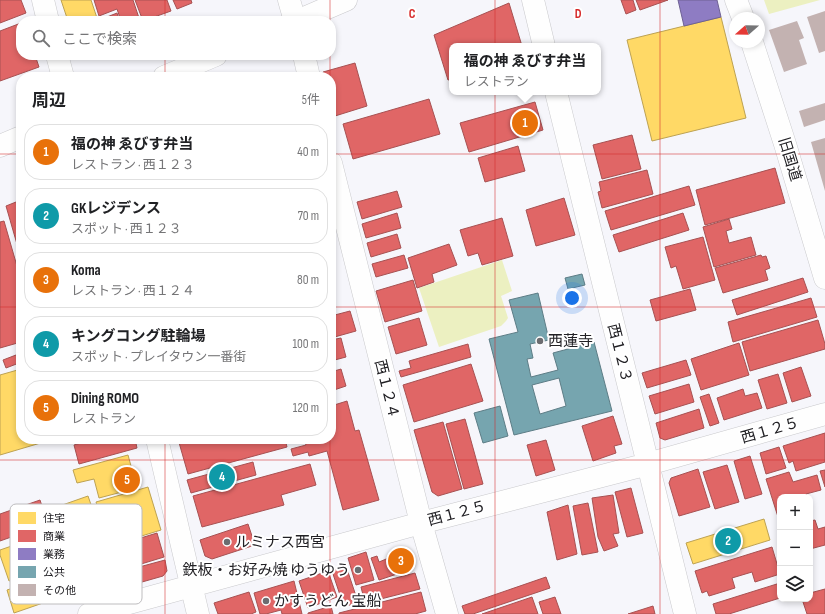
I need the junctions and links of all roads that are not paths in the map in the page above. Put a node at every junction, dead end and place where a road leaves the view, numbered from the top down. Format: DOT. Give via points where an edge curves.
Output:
graph roads {
  1 [pos="43,0"];
  2 [pos="289,0"];
  3 [pos="346,0"];
  4 [pos="533,0"];
  5 [pos="736,0"];
  6 [pos="741,12"];
  7 [pos="47,16"];
  8 [pos="294,16"];
  9 [pos="308,16"];
  10 [pos="543,43"];
  11 [pos="754,48"];
  12 [pos="58,60"];
  13 [pos="204,60"];
  14 [pos="305,60"];
  15 [pos="62,72"];
  16 [pos="176,72"];
  17 [pos="308,72"];
  18 [pos="557,95"];
  19 [pos="16,139"];
  20 [pos="0,146"];
  21 [pos="336,183"];
  22 [pos="825,278"];
  23 [pos="825,414"];
  24 [pos="158,444"];
  25 [pos="648,464"];
  26 [pos="421,523"];
  27 [pos="191,586"];
  28 [pos="142,599"];
  29 [pos="125,604"];
  30 [pos="89,614"];
  31 [pos="198,614"];
  32 [pos="447,614"];
  33 [pos="685,614"];
  1 -- 7 [label="street"];
  2 -- 8 [label="street"];
  3 -- 9 [label="street"];
  4 -- 10 [label="street"];
  5 -- 6 [label="street"];
  11 -- 22 [label="street, 旧国道" via="786,144"];
  12 -- 15 [label="street"];
  13 -- 16 [label="street"];
  14 -- 17 [label="street"];
  18 -- 25 [label="street, 西１２３"];
  19 -- 20 [label="street"];
  21 -- 26 [label="street, 西１２４"];
  23 -- 25 [label="street, 西１２５"];
  24 -- 27 [label="street"];
  25 -- 26 [label="street, 西１２５"];
  25 -- 33 [label="street, 西１２３"];
  26 -- 27 [label="street, 西１２５"];
  26 -- 32 [label="street, 西１２４"];
  27 -- 28 [label="street, 西１２５"];
  27 -- 31 [label="street"];
  29 -- 30 [label="street, 西１２５"];
}
